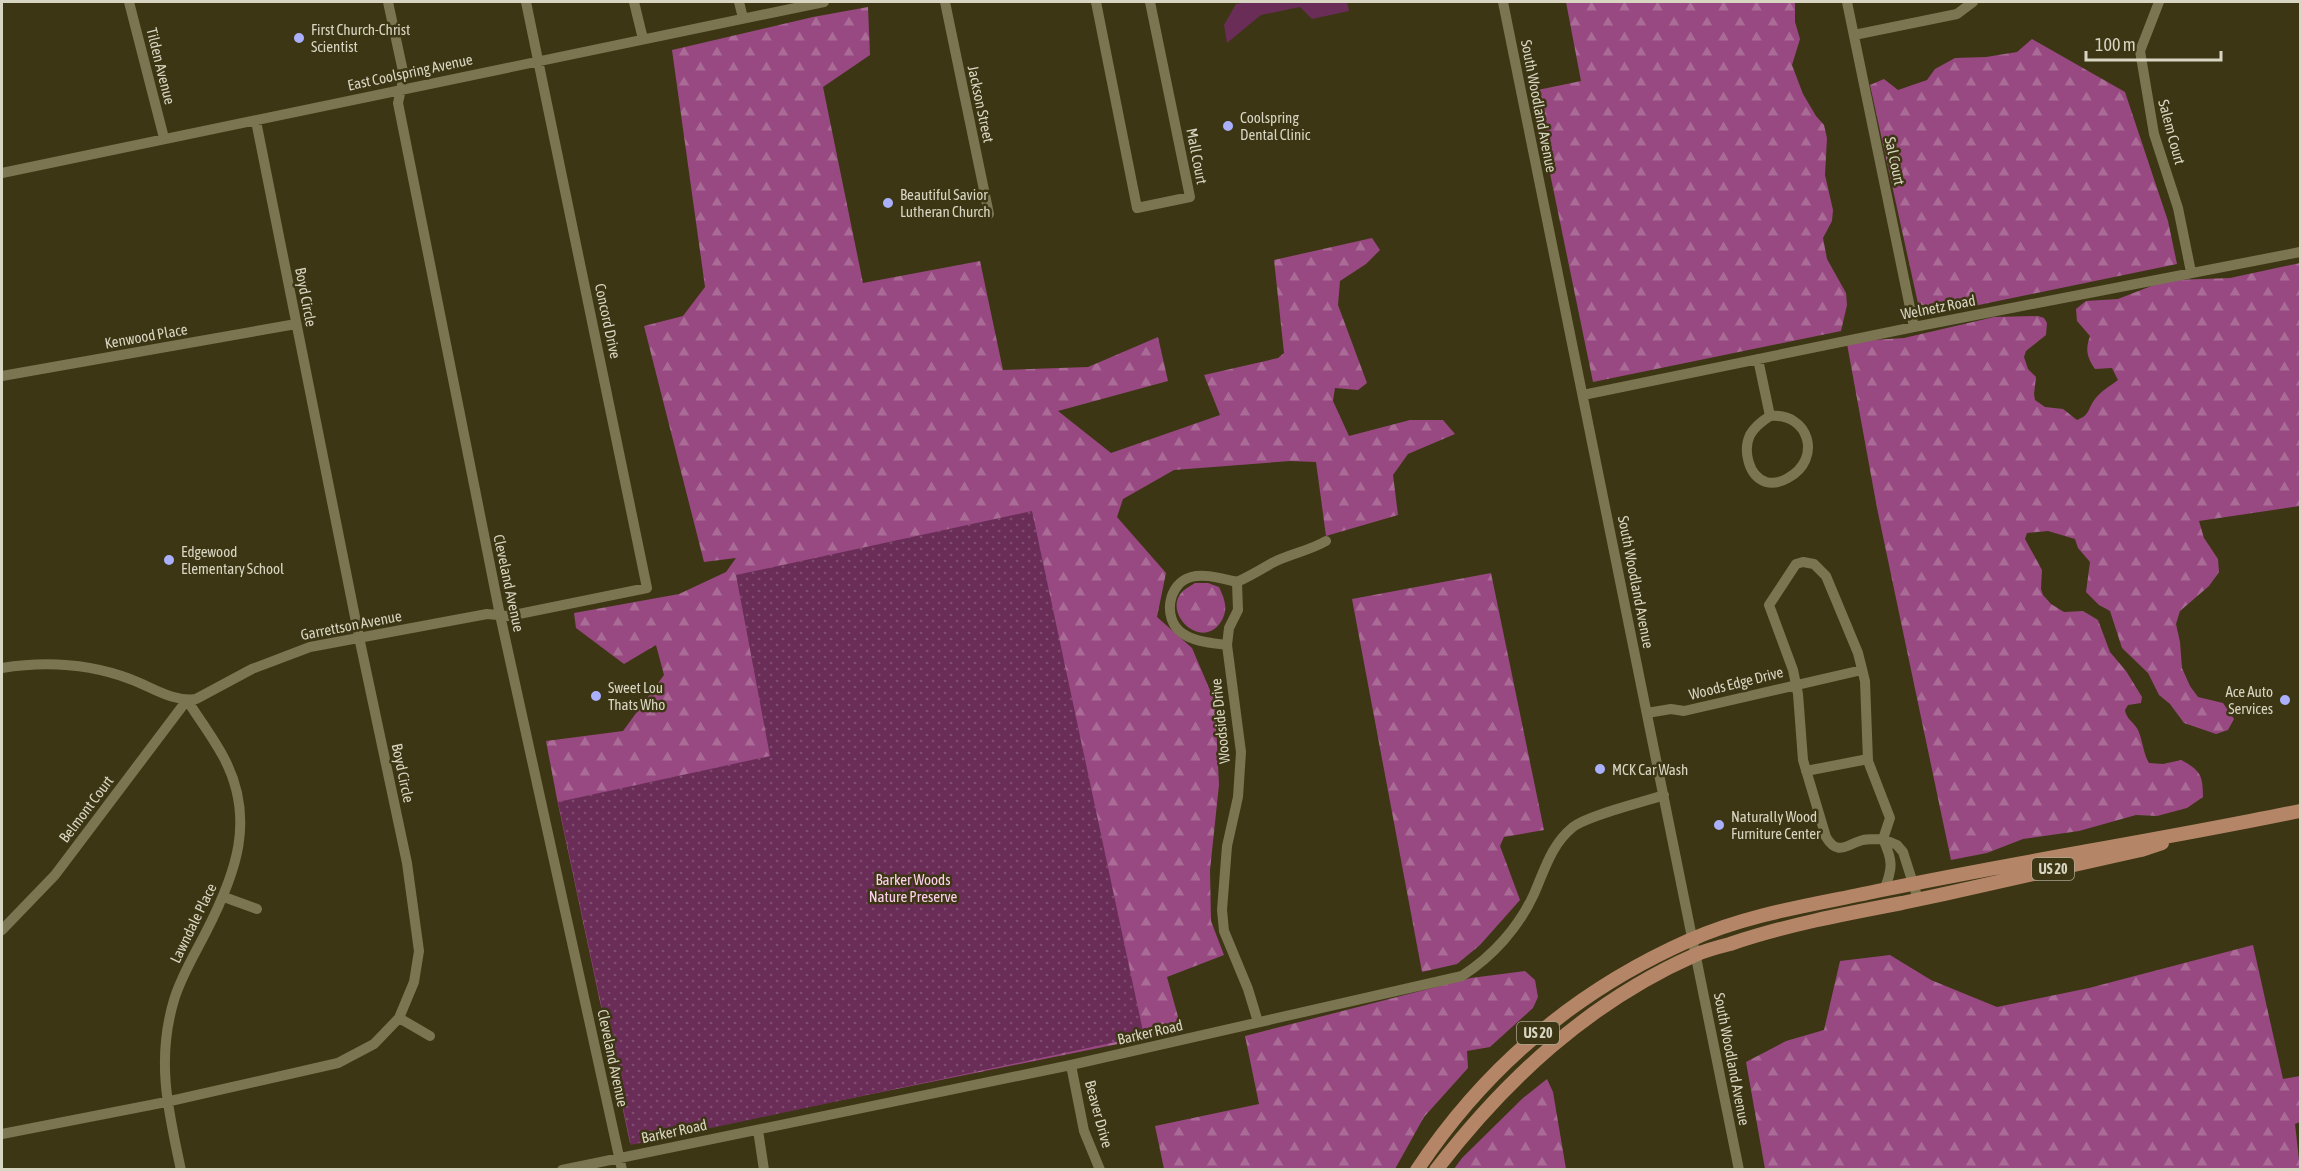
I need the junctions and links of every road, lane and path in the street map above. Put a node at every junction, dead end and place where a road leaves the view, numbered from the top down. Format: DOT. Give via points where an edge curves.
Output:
graph roads {
  1 [pos="129,2"];
  2 [pos="388,2"];
  3 [pos="526,2"];
  4 [pos="634,2"];
  5 [pos="739,2"];
  6 [pos="824,2"];
  7 [pos="945,2"];
  8 [pos="1096,2"];
  9 [pos="1150,2"];
  10 [pos="1503,2"];
  11 [pos="1847,2"];
  12 [pos="1973,2"];
  13 [pos="2159,2"];
  14 [pos="743,18"];
  15 [pos="1854,35"];
  16 [pos="643,39"];
  17 [pos="540,60"];
  18 [pos="401,90"];
  19 [pos="256,121"];
  20 [pos="164,138"];
  21 [pos="2,173"];
  22 [pos="989,214"];
  23 [pos="2301,252"];
  24 [pos="2191,272"];
  25 [pos="296,324"];
  26 [pos="1914,327"];
  27 [pos="1758,359"];
  28 [pos="2,376"];
  29 [pos="1583,395"];
  30 [pos="1770,416"];
  31 [pos="1326,541"];
  32 [pos="1237,582"];
  33 [pos="647,588"];
  34 [pos="500,615"];
  35 [pos="358,637"];
  36 [pos="1227,645"];
  37 [pos="2,668"];
  38 [pos="1862,670"];
  39 [pos="1796,684"];
  40 [pos="187,700"];
  41 [pos="1647,713"];
  42 [pos="1868,759"];
  43 [pos="1806,771"];
  44 [pos="1664,795"];
  45 [pos="2301,811"];
  46 [pos="2187,834"];
  47 [pos="1883,839"];
  48 [pos="1915,883"];
  49 [pos="1884,890"];
  50 [pos="224,897"];
  51 [pos="1918,899"];
  52 [pos="257,909"];
  53 [pos="2,930"];
  54 [pos="1693,939"];
  55 [pos="1696,955"];
  56 [pos="399,1018"];
  57 [pos="1258,1022"];
  58 [pos="430,1036"];
  59 [pos="1071,1065"];
  60 [pos="166,1102"];
  61 [pos="758,1130"];
  62 [pos="2,1134"];
  63 [pos="619,1158"];
  64 [pos="181,1170"];
  65 [pos="562,1170"];
  66 [pos="621,1170"];
  67 [pos="764,1170"];
  68 [pos="1100,1170"];
  69 [pos="1417,1170"];
  70 [pos="1436,1170"];
  71 [pos="1739,1170"];
  1 -- 20 [label="street, Tilden Avenue"];
  2 -- 18 [label="street, Cleveland Avenue" via="404,76"];
  3 -- 17 [label="street, Concord Drive"];
  4 -- 16 [label="street"];
  5 -- 14 [label="street"];
  6 -- 14 [label="street, East Coolspring Avenue"];
  7 -- 22 [label="street, Jackson Street"];
  8 -- 9 [label="street, Mall Court" via="1137,208 1190,197"];
  10 -- 29 [label="street, South Woodland Avenue"];
  11 -- 15 [label="street, Sal Court"];
  12 -- 15 [label="street" via="1957,14"];
  13 -- 24 [label="street, Salem Court" via="2140,51 2154,134 2178,208"];
  14 -- 16 [label="street, East Coolspring Avenue"];
  15 -- 26 [label="street, Sal Court"];
  16 -- 17 [label="street, East Coolspring Avenue"];
  17 -- 18 [label="street, East Coolspring Avenue"];
  17 -- 33 [label="street, Concord Drive"];
  18 -- 19 [label="street, East Coolspring Avenue"];
  18 -- 34 [label="street, Cleveland Avenue" via="398,103"];
  19 -- 20 [label="street, East Coolspring Avenue"];
  19 -- 25 [label="street, Boyd Circle"];
  20 -- 21 [label="street, East Coolspring Avenue"];
  23 -- 24 [label="street, Welnetz Road"];
  24 -- 26 [label="street, Welnetz Road"];
  25 -- 28 [label="street, Kenwood Place"];
  25 -- 35 [label="street, Boyd Circle"];
  26 -- 27 [label="street, Welnetz Road"];
  27 -- 29 [label="street, Welnetz Road"];
  27 -- 30 [label="street"];
  29 -- 41 [label="street, South Woodland Avenue"];
  30 -- 30 [label="street" via="1758,423 1747,447 1752,471 1760,480 1771,483 1795,474 1805,464 1809,452 1808,440 1794,421 1780,415"];
  31 -- 32 [label="street"];
  32 -- 36 [label="street, Woodside Drive" via="1238,610 1229,628"];
  32 -- 36 [label="street" via="1206,575 1183,580 1169,608 1182,633"];
  33 -- 34 [label="street, Garrettson Avenue"];
  34 -- 35 [label="street, Garrettson Avenue"];
  34 -- 63 [label="street, Cleveland Avenue"];
  35 -- 40 [label="street, Garrettson Avenue" via="291,653"];
  35 -- 56 [label="street, Boyd Circle" via="408,863 419,951 414,982"];
  36 -- 57 [label="street, Woodside Drive" via="1241,752 1222,910 1224,931"];
  37 -- 40 [label="street" via="50,663 88,666"];
  38 -- 39 [label="street, Woods Edge Drive"];
  38 -- 39 [label="street, Woods Edge Drive" via="1826,576 1814,564 1803,562 1796,564 1769,605"];
  38 -- 42 [label="street, Woods Edge Drive"];
  39 -- 41 [label="street, Woods Edge Drive" via="1684,711"];
  39 -- 43 [label="street, Woods Edge Drive"];
  40 -- 50 [label="street, Lawndale Place" via="225,759 238,798 241,835 236,866"];
  40 -- 53 [label="street, Belmont Court" via="55,875"];
  41 -- 44 [label="street, South Woodland Avenue"];
  42 -- 43 [label="street"];
  42 -- 47 [label="street, Woods Edge Drive" via="1890,818"];
  43 -- 47 [label="street, Woods Edge Drive" via="1830,844 1843,848 1863,840"];
  44 -- 54 [label="street, South Woodland Avenue"];
  44 -- 57 [label="street, Barker Road" via="1575,825 1557,842 1515,928 1479,965 1462,976"];
  45 -- 46 [label="main road, US 20"];
  46 -- 48 [label="main road, US 20"];
  46 -- 51 [label="main road, US 20" via="2141,850"];
  47 -- 48 [label="street" via="1903,852"];
  47 -- 49 [label="street" via="1892,863"];
  48 -- 49 [label="main road, US 20"];
  48 -- 51 [label="street"];
  49 -- 54 [label="main road, US 20" via="1762,916"];
  50 -- 52 [label="street"];
  50 -- 60 [label="street, Lawndale Place" via="174,997 164,1041"];
  51 -- 55 [label="main road, US 20" via="1756,935"];
  54 -- 55 [label="street, South Woodland Avenue"];
  54 -- 69 [label="main road, US 20" via="1618,976 1526,1043 1480,1088"];
  55 -- 70 [label="main road, US 20" via="1630,990 1568,1031 1509,1083"];
  55 -- 71 [label="street, South Woodland Avenue"];
  56 -- 58 [label="street"];
  56 -- 60 [label="street, Boyd Circle" via="374,1044 338,1063"];
  57 -- 59 [label="street, Barker Road"];
  59 -- 61 [label="street, Barker Road"];
  59 -- 68 [label="street, Beaver Drive" via="1084,1131"];
  60 -- 62 [label="street, Boyd Circle"];
  60 -- 64 [label="street, Lawndale Place"];
  61 -- 63 [label="street, Barker Road"];
  61 -- 67 [label="street"];
  63 -- 65 [label="street, Barker Road"];
  63 -- 66 [label="street, Cleveland Avenue"];
}
